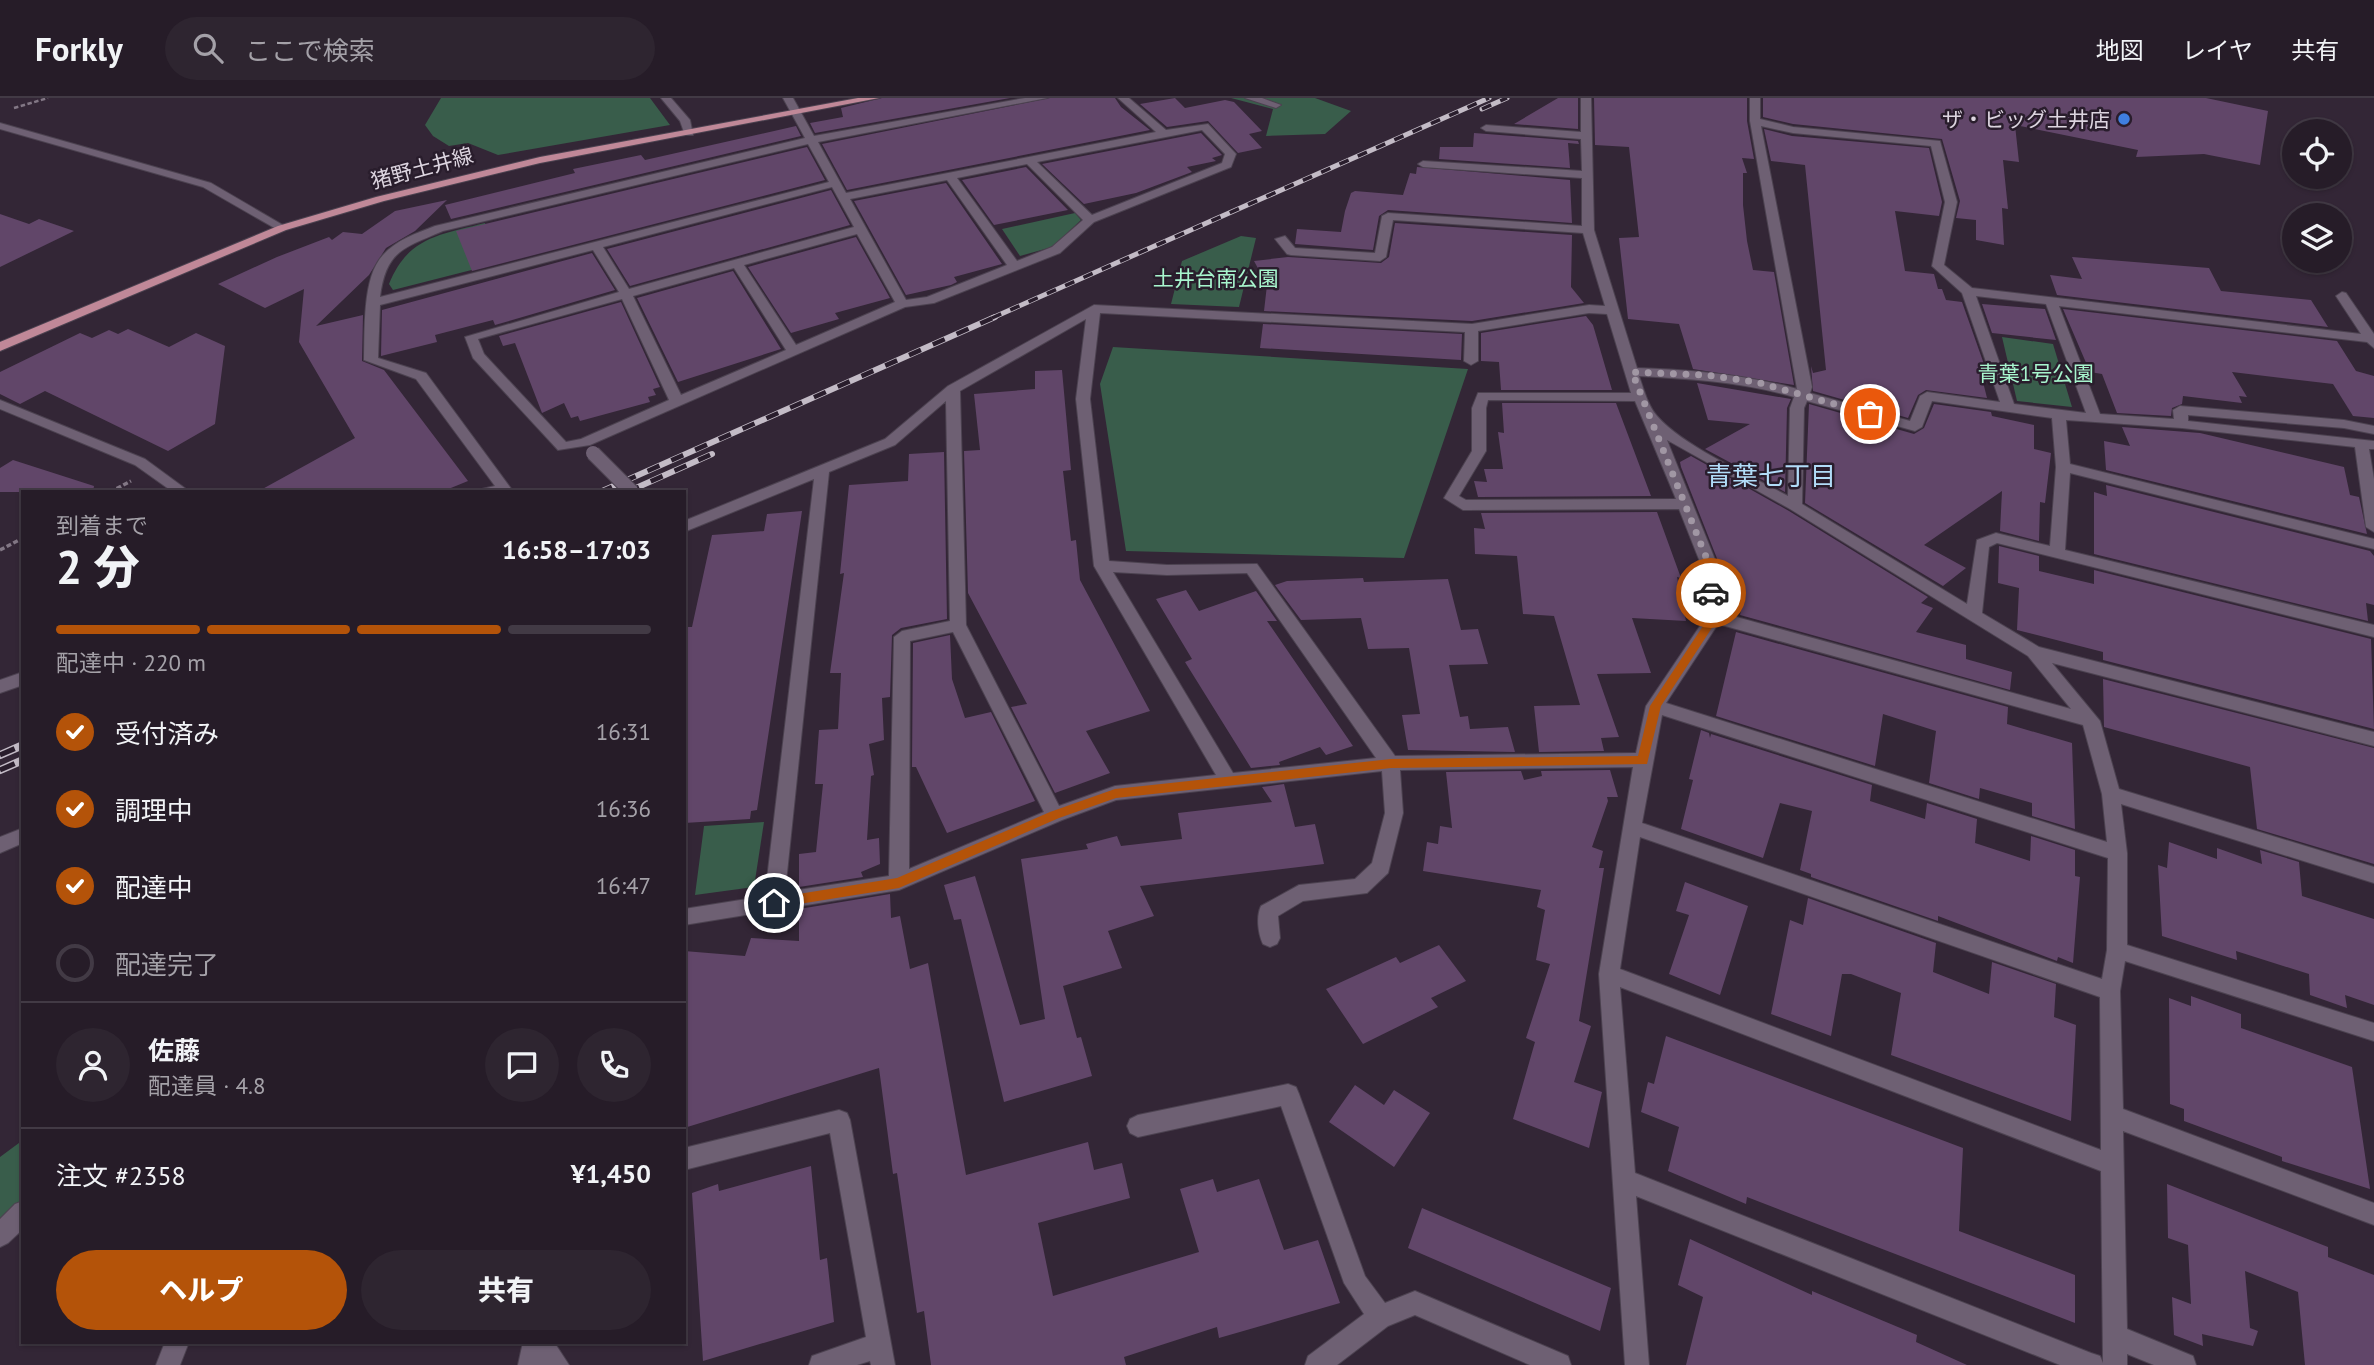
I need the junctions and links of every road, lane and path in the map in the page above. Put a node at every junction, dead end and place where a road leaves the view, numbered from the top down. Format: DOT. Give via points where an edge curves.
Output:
graph roads {
  1 [pos="48,98"];
  2 [pos="666,98"];
  3 [pos="788,98"];
  4 [pos="874,98"];
  5 [pos="1042,98"];
  6 [pos="1125,98"];
  7 [pos="1250,98"];
  8 [pos="1586,98"];
  9 [pos="1755,98"];
  10 [pos="1276,106"];
  11 [pos="12,109"];
  12 [pos="796,113"];
  13 [pos="1755,121"];
  14 [pos="0,126"];
  15 [pos="1486,128"];
  16 [pos="690,133"];
  17 [pos="1164,134"];
  18 [pos="1586,136"];
  19 [pos="810,140"];
  20 [pos="1030,161"];
  21 [pos="1423,164"];
  22 [pos="1586,175"];
  23 [pos="950,177"];
  24 [pos="836,183"];
  25 [pos="845,197"];
  26 [pos="1090,220"];
  27 [pos="282,228"];
  28 [pos="861,229"];
  29 [pos="1588,230"];
  30 [pos="1281,239"];
  31 [pos="596,245"];
  32 [pos="737,263"];
  33 [pos="1015,267"];
  34 [pos="1968,291"];
  35 [pos="626,294"];
  36 [pos="2342,296"];
  37 [pos="2051,301"];
  38 [pos="373,303"];
  39 [pos="902,304"];
  40 [pos="1094,309"];
  41 [pos="1610,310"];
  42 [pos="1472,328"];
  43 [pos="2372,341"];
  44 [pos="0,347"];
  45 [pos="793,351"];
  46 [pos="1471,361"];
  47 [pos="1632,372"];
  48 [pos="953,389"];
  49 [pos="1802,396"];
  50 [pos="1639,397"];
  51 [pos="677,402"];
  52 [pos="0,404"];
  53 [pos="2008,407"];
  54 [pos="2059,415"];
  55 [pos="1650,416"];
  56 [pos="2094,416"];
  57 [pos="2182,424"];
  58 [pos="2374,430"];
  59 [pos="2367,443"];
  60 [pos="589,447"];
  61 [pos="2063,467"];
  62 [pos="822,472"];
  63 [pos="180,490"];
  64 [pos="505,490"];
  65 [pos="630,490"];
  66 [pos="1682,504"];
  67 [pos="1795,506"];
  68 [pos="686,526"];
  69 [pos="2374,527"];
  70 [pos="21,539"];
  71 [pos="2374,544"];
  72 [pos="0,550"];
  73 [pos="2057,552"];
  74 [pos="1102,566"];
  75 [pos="1974,615"];
  76 [pos="1714,617"];
  77 [pos="958,625"];
  78 [pos="2374,631"];
  79 [pos="2034,652"];
  80 [pos="21,679"];
  81 [pos="0,687"];
  82 [pos="1655,706"];
  83 [pos="2091,721"];
  84 [pos="2374,739"];
  85 [pos="1643,760"];
  86 [pos="1391,763"];
  87 [pos="1229,782"];
  88 [pos="2111,794"];
  89 [pos="1055,815"];
  90 [pos="1633,827"];
  91 [pos="21,836"];
  92 [pos="0,845"];
  93 [pos="2118,853"];
  94 [pos="2374,875"];
  95 [pos="899,883"];
  96 [pos="774,903"];
  97 [pos="686,917"];
  98 [pos="1270,939"];
  99 [pos="2117,950"];
  100 [pos="1609,975"];
  101 [pos="2110,991"];
  102 [pos="2374,1032"];
  103 [pos="2112,1116"];
  104 [pos="1138,1126"];
  105 [pos="686,1158"];
  106 [pos="2113,1165"];
  107 [pos="1625,1180"];
  108 [pos="21,1214"];
  109 [pos="2374,1214"];
  110 [pos="0,1235"];
  111 [pos="1380,1317"];
  112 [pos="2116,1337"];
  113 [pos="176,1344"];
  114 [pos="536,1344"];
  115 [pos="539,1344"];
  116 [pos="882,1355"];
  117 [pos="168,1365"];
  118 [pos="530,1365"];
  119 [pos="557,1365"];
  120 [pos="821,1365"];
  121 [pos="1317,1365"];
  122 [pos="1559,1365"];
  123 [pos="1637,1365"];
  124 [pos="2091,1365"];
  125 [pos="2115,1365"];
  126 [pos="2185,1365"];
  1 -- 11 [label="path"];
  2 -- 16 [label="street"];
  3 -- 12 [label="street"];
  4 -- 12 [label="main road, 猪野土井線"];
  5 -- 19 [label="street"];
  6 -- 17 [label="street"];
  7 -- 10 [label="street"];
  8 -- 18 [label="street"];
  9 -- 13 [label="street"];
  12 -- 16 [label="main road, 猪野土井線"];
  12 -- 19 [label="street"];
  13 -- 34 [label="street" via="1793,130 1936,143 1951,202 1938,267"];
  13 -- 49 [label="street" via="1805,387"];
  14 -- 27 [label="street" via="207,185"];
  15 -- 18 [label="street"];
  16 -- 27 [label="main road, 猪野土井線" via="481,172"];
  17 -- 20 [label="street"];
  17 -- 26 [label="street" via="1205,126 1231,153 1227,165"];
  18 -- 22 [label="street"];
  19 -- 24 [label="street"];
  19 -- 38 [label="street" via="439,228 383,262"];
  20 -- 23 [label="street"];
  20 -- 26 [label="street"];
  21 -- 22 [label="street"];
  22 -- 29 [label="street"];
  23 -- 25 [label="street"];
  23 -- 33 [label="street"];
  24 -- 25 [label="street"];
  24 -- 31 [label="street"];
  25 -- 28 [label="street"];
  26 -- 33 [label="street" via="1056,250"];
  27 -- 44 [label="main road, 猪野土井線"];
  28 -- 32 [label="street"];
  28 -- 39 [label="street"];
  29 -- 30 [label="street" via="1388,216 1380,257 1291,251"];
  29 -- 41 [label="street"];
  31 -- 35 [label="street"];
  31 -- 38 [label="street"];
  32 -- 35 [label="street"];
  32 -- 45 [label="street"];
  33 -- 39 [label="street" via="930,300"];
  34 -- 37 [label="street"];
  34 -- 53 [label="street"];
  35 -- 51 [label="street"];
  35 -- 60 [label="street" via="471,337 478,355 563,447"];
  36 -- 43 [label="street"];
  37 -- 43 [label="street"];
  37 -- 56 [label="street"];
  38 -- 64 [label="street" via="371,360 421,376"];
  39 -- 45 [label="street"];
  40 -- 42 [label="street"];
  40 -- 48 [label="street"];
  40 -- 74 [label="street" via="1083,399"];
  41 -- 42 [label="street" via="1589,309"];
  41 -- 47 [label="street"];
  42 -- 46 [label="street"];
  45 -- 51 [label="street"];
  47 -- 49 [label="street" via="1756,382"];
  47 -- 50 [label="street"];
  48 -- 62 [label="street" via="890,442"];
  48 -- 77 [label="street"];
  49 -- 53 [label="street" via="1915,427 1927,396"];
  49 -- 67 [label="street" via="1797,408"];
  50 -- 55 [label="street"];
  50 -- 66 [label="street" via="1483,396 1479,451 1451,498 1464,505"];
  51 -- 60 [label="street"];
  52 -- 63 [label="street" via="140,462"];
  53 -- 54 [label="street"];
  54 -- 56 [label="street"];
  54 -- 61 [label="street"];
  55 -- 66 [label="street"];
  55 -- 67 [label="street" via="1671,437"];
  56 -- 57 [label="street"];
  57 -- 58 [label="street" via="2180,410"];
  57 -- 59 [label="street"];
  59 -- 69 [label="street"];
  60 -- 65 [label="street, bridge"];
  61 -- 71 [label="street"];
  61 -- 73 [label="street"];
  62 -- 68 [label="street"];
  62 -- 96 [label="street"];
  66 -- 76 [label="street" via="1708,562"];
  67 -- 75 [label="street"];
  70 -- 72 [label="path"];
  73 -- 75 [label="street" via="1996,538 1982,544"];
  73 -- 78 [label="street"];
  74 -- 86 [label="street" via="1251,568"];
  74 -- 87 [label="street"];
  75 -- 79 [label="street"];
  76 -- 82 [label="street"];
  76 -- 83 [label="street"];
  77 -- 89 [label="street"];
  77 -- 95 [label="street" via="902,637"];
  79 -- 83 [label="street"];
  79 -- 84 [label="street"];
  80 -- 81 [label="street"];
  82 -- 85 [label="street"];
  82 -- 93 [label="street"];
  83 -- 88 [label="street"];
  85 -- 86 [label="street"];
  85 -- 90 [label="street"];
  86 -- 87 [label="street"];
  86 -- 98 [label="street" via="1394,813 1381,867 1360,887 1299,893 1268,912"];
  87 -- 89 [label="street" via="1115,793"];
  88 -- 93 [label="street"];
  88 -- 94 [label="street"];
  89 -- 95 [label="street"];
  90 -- 100 [label="street"];
  90 -- 101 [label="street"];
  91 -- 92 [label="street"];
  93 -- 99 [label="street"];
  95 -- 96 [label="street"];
  96 -- 97 [label="street"];
  99 -- 101 [label="street"];
  99 -- 102 [label="street"];
  100 -- 106 [label="street"];
  100 -- 107 [label="street"];
  101 -- 103 [label="street"];
  103 -- 106 [label="street"];
  103 -- 109 [label="street"];
  104 -- 111 [label="street" via="1288,1094 1356,1283"];
  105 -- 116 [label="street" via="839,1120"];
  106 -- 112 [label="street"];
  107 -- 123 [label="street"];
  107 -- 124 [label="street"];
  108 -- 110 [label="street"];
  111 -- 121 [label="street"];
  111 -- 122 [label="street" via="1415,1303"];
  112 -- 125 [label="street"];
  112 -- 126 [label="street"];
  113 -- 117 [label="street"];
  114 -- 118 [label="street"];
  115 -- 119 [label="street"];
  116 -- 120 [label="street"];
}
